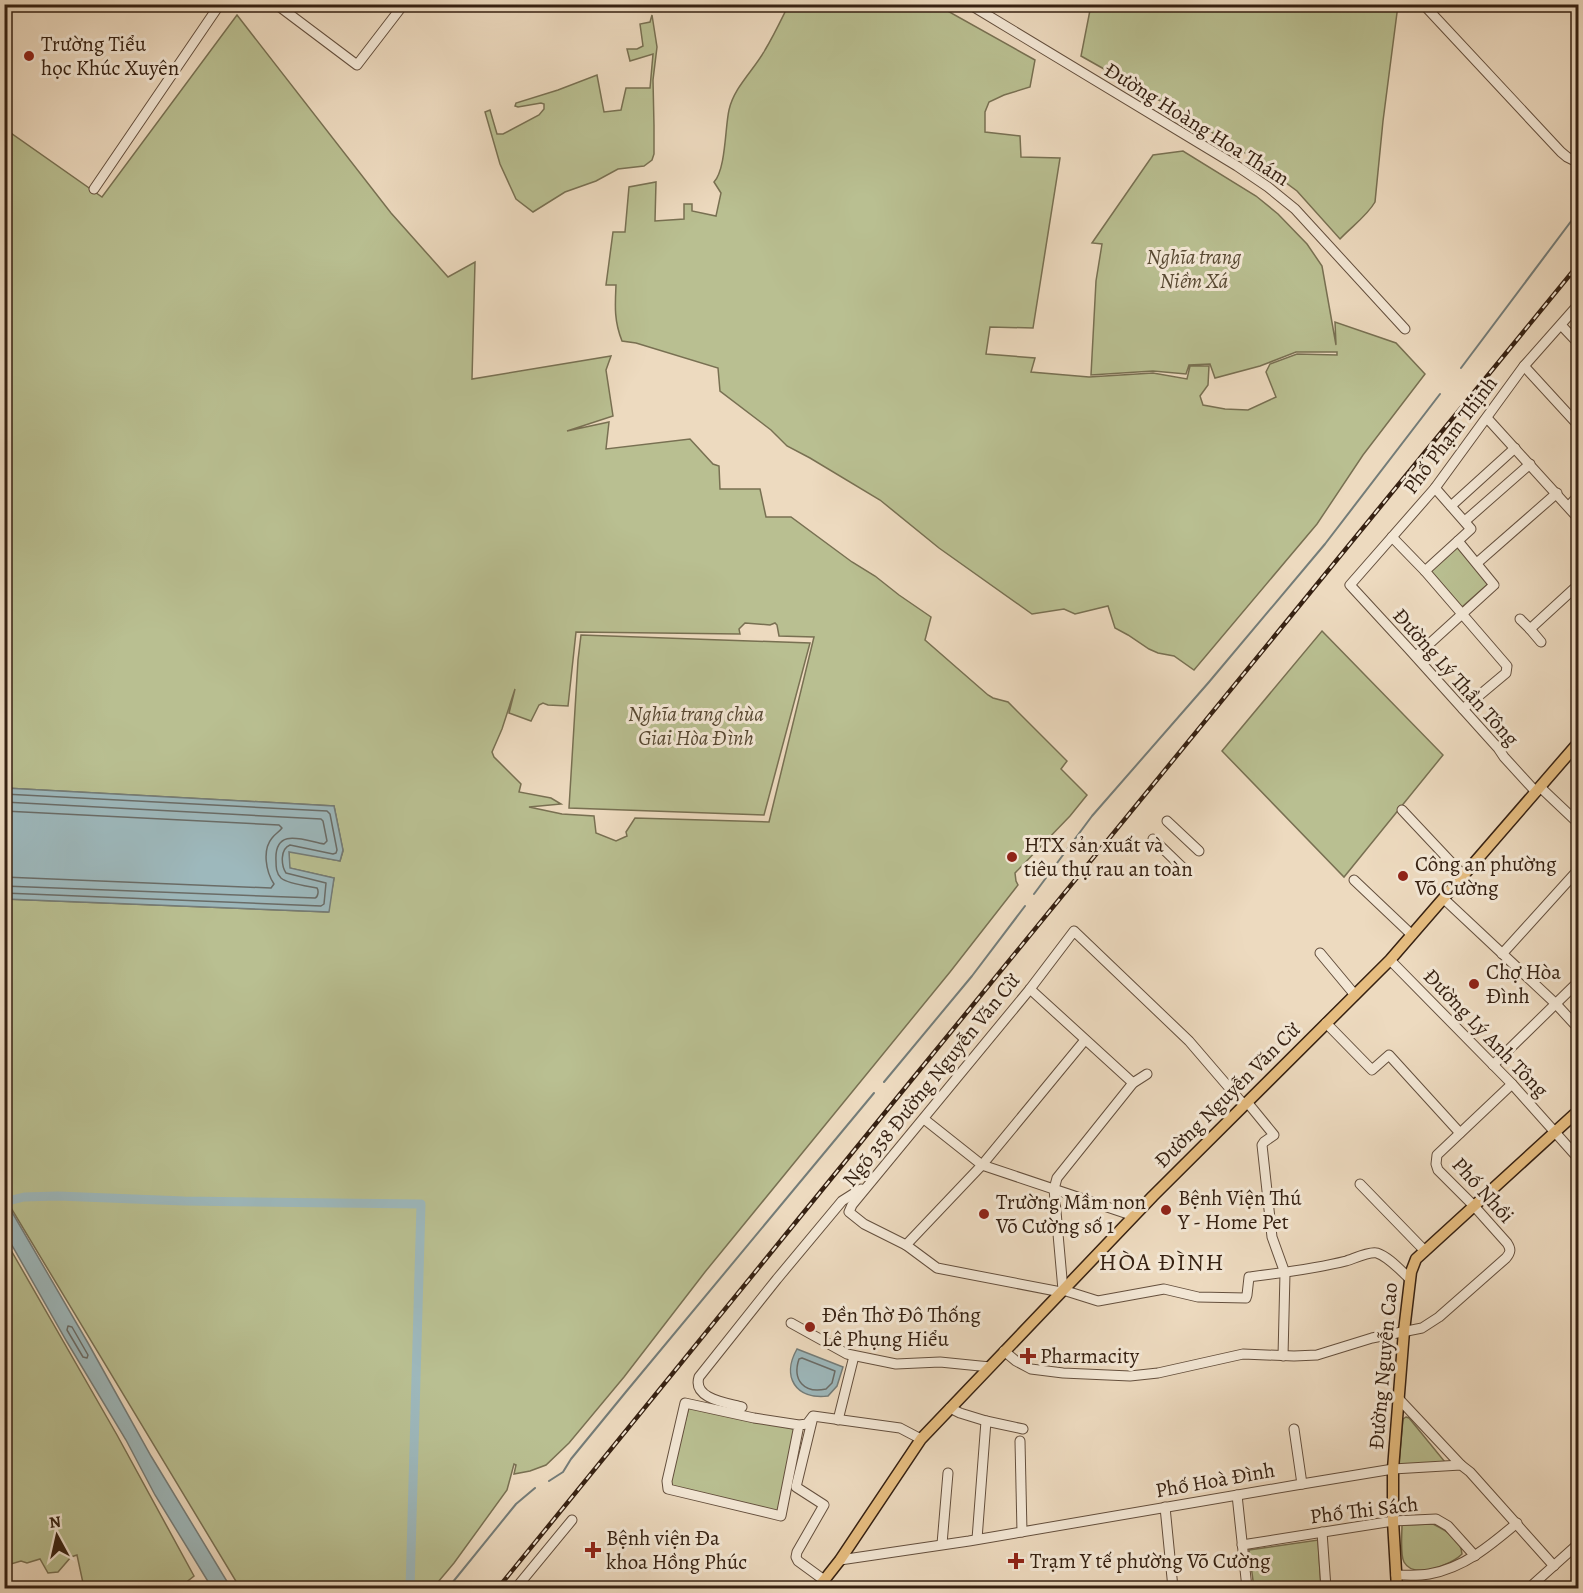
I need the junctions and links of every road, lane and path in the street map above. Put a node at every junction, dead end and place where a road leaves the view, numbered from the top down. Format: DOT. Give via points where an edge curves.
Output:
graph roads {
  1 [pos="220,4"];
  2 [pos="276,4"];
  3 [pos="394,4"];
  4 [pos="969,4"];
  5 [pos="1423,4"];
  6 [pos="1575,161"];
  7 [pos="94,189"];
  8 [pos="1578,305"];
  9 [pos="1561,325"];
  10 [pos="1405,329"];
  11 [pos="1578,343"];
  12 [pos="1524,366"];
  13 [pos="1487,418"];
  14 [pos="1578,425"];
  15 [pos="1515,448"];
  16 [pos="1530,464"];
  17 [pos="1436,488"];
  18 [pos="1557,493"];
  19 [pos="1578,496"];
  20 [pos="1451,506"];
  21 [pos="1569,506"];
  22 [pos="1578,518"];
  23 [pos="1465,521"];
  24 [pos="1392,537"];
  25 [pos="1458,541"];
  26 [pos="1477,563"];
  27 [pos="1425,571"];
  28 [pos="1350,585"];
  29 [pos="1578,585"];
  30 [pos="1463,614"];
  31 [pos="1520,619"];
  32 [pos="1530,629"];
  33 [pos="1541,642"];
  34 [pos="1416,656"];
  35 [pos="1463,709"];
  36 [pos="1578,743"];
  37 [pos="1538,789"];
  38 [pos="1402,810"];
  39 [pos="1167,821"];
  40 [pos="1578,823"];
  41 [pos="1153,840"];
  42 [pos="1200,851"];
  43 [pos="1183,868"];
  44 [pos="1578,870"];
  45 [pos="1464,876"];
  46 [pos="1354,880"];
  47 [pos="1444,899"];
  48 [pos="1412,935"];
  49 [pos="1320,953"];
  50 [pos="1502,954"];
  51 [pos="1390,960"];
  52 [pos="1578,982"];
  53 [pos="1030,989"];
  54 [pos="1355,995"];
  55 [pos="1556,1004"];
  56 [pos="1326,1023"];
  57 [pos="1578,1028"];
  58 [pos="1085,1040"];
  59 [pos="1493,1065"];
  60 [pos="1147,1074"];
  61 [pos="1133,1083"];
  62 [pos="1512,1084"];
  63 [pos="1246,1103"];
  64 [pos="1578,1111"];
  65 [pos="924,1119"];
  66 [pos="1556,1132"];
  67 [pos="1460,1133"];
  68 [pos="1578,1158"];
  69 [pos="982,1165"];
  70 [pos="1360,1184"];
  71 [pos="868,1185"];
  72 [pos="1054,1189"];
  73 [pos="1474,1206"];
  74 [pos="1134,1216"];
  75 [pos="906,1245"];
  76 [pos="1425,1251"];
  77 [pos="1285,1273"];
  78 [pos="1410,1279"];
  79 [pos="1062,1291"];
  80 [pos="791,1323"];
  81 [pos="1404,1331"];
  82 [pos="1004,1352"];
  83 [pos="854,1356"];
  84 [pos="1283,1356"];
  85 [pos="990,1367"];
  86 [pos="1400,1399"];
  87 [pos="742,1407"];
  88 [pos="950,1408"];
  89 [pos="813,1416"];
  90 [pos="838,1420"];
  91 [pos="986,1421"];
  92 [pos="799,1425"];
  93 [pos="1023,1429"];
  94 [pos="1294,1430"];
  95 [pos="921,1439"];
  96 [pos="1020,1441"];
  97 [pos="1461,1466"];
  98 [pos="1393,1469"];
  99 [pos="948,1473"];
  100 [pos="1302,1484"];
  101 [pos="1237,1495"];
  102 [pos="1165,1507"];
  103 [pos="572,1520"];
  104 [pos="1394,1521"];
  105 [pos="1517,1523"];
  106 [pos="1022,1532"];
  107 [pos="1323,1532"];
  108 [pos="977,1539"];
  109 [pos="942,1544"];
  110 [pos="1578,1544"];
  111 [pos="1242,1545"];
  112 [pos="1475,1556"];
  113 [pos="840,1560"];
  114 [pos="1554,1566"];
  115 [pos="1396,1575"];
  116 [pos="821,1584"];
  117 [pos="516,1588"];
  118 [pos="1173,1588"];
  119 [pos="1247,1588"];
  120 [pos="1326,1588"];
  121 [pos="1397,1588"];
  122 [pos="1529,1588"];
  1 -- 7 [label="street"];
  2 -- 3 [label="street" via="357,65 400,9"];
  4 -- 10 [label="street, Đường Hoàng Hoa Thám" via="1268,187 1295,209"];
  5 -- 6 [label="street" via="1561,152"];
  8 -- 9 [label="street, Phố Phạm Thịnh"];
  9 -- 11 [label="street"];
  9 -- 12 [label="street, Phố Phạm Thịnh"];
  12 -- 13 [label="street, Phố Phạm Thịnh"];
  12 -- 14 [label="street"];
  13 -- 15 [label="street"];
  13 -- 17 [label="street, Phố Phạm Thịnh"];
  15 -- 16 [label="street"];
  15 -- 20 [label="street"];
  16 -- 18 [label="street"];
  16 -- 23 [label="street"];
  17 -- 20 [label="street"];
  17 -- 24 [label="street, Phố Phạm Thịnh"];
  18 -- 21 [label="street"];
  18 -- 26 [label="street"];
  19 -- 21 [label="street"];
  20 -- 23 [label="street"];
  21 -- 22 [label="street"];
  23 -- 25 [label="street" via="1471,529"];
  24 -- 27 [label="street"];
  24 -- 28 [label="street, Phố Phạm Thịnh"];
  25 -- 26 [label="street"];
  25 -- 27 [label="street"];
  26 -- 30 [label="street" via="1494,585"];
  27 -- 30 [label="street"];
  28 -- 34 [label="street, Đường Lý Thần Tông"];
  29 -- 32 [label="street"];
  30 -- 34 [label="street"];
  30 -- 35 [label="street" via="1508,670"];
  31 -- 32 [label="street"];
  32 -- 33 [label="street"];
  34 -- 35 [label="street, Đường Lý Thần Tông"];
  35 -- 37 [label="street, Đường Lý Thần Tông" via="1503,757"];
  36 -- 37 [label="main road, Đường Nguyễn Văn Cừ"];
  37 -- 40 [label="street, Đường Lý Thần Tông"];
  37 -- 45 [label="main road, Đường Nguyễn Văn Cừ"];
  38 -- 45 [label="street"];
  39 -- 42 [label="street"];
  41 -- 43 [label="street"];
  44 -- 50 [label="street"];
  45 -- 47 [label="main road, Đường Nguyễn Văn Cừ"];
  46 -- 48 [label="street"];
  47 -- 48 [label="main road, Đường Nguyễn Văn Cừ"];
  47 -- 50 [label="street"];
  48 -- 51 [label="main road, Đường Nguyễn Văn Cừ"];
  49 -- 54 [label="street"];
  50 -- 55 [label="street"];
  51 -- 54 [label="main road, Đường Nguyễn Văn Cừ"];
  51 -- 59 [label="street, Đường Lý Anh Tông"];
  52 -- 55 [label="street"];
  53 -- 58 [label="street"];
  53 -- 63 [label="street, Ngõ 358 Đường Nguyễn Văn Cừ" via="1074,931 1189,1041"];
  53 -- 65 [label="street, Ngõ 358 Đường Nguyễn Văn Cừ"];
  54 -- 56 [label="main road, Đường Nguyễn Văn Cừ"];
  55 -- 57 [label="street"];
  55 -- 59 [label="street"];
  56 -- 63 [label="main road, Đường Nguyễn Văn Cừ"];
  56 -- 67 [label="street" via="1372,1070 1389,1055"];
  58 -- 61 [label="street"];
  58 -- 69 [label="street"];
  59 -- 62 [label="street, Đường Lý Anh Tông"];
  60 -- 61 [label="street"];
  61 -- 72 [label="street" via="1057,1178"];
  62 -- 66 [label="street, Đường Lý Anh Tông"];
  62 -- 67 [label="street, Phố Nhồi"];
  63 -- 74 [label="main road, Đường Nguyễn Văn Cừ"];
  63 -- 77 [label="street" via="1274,1135 1262,1145 1272,1237"];
  64 -- 66 [label="main road, Đường Nguyễn Cao"];
  65 -- 69 [label="street"];
  65 -- 71 [label="street, Ngõ 358 Đường Nguyễn Văn Cừ"];
  66 -- 68 [label="street, Đường Lý Anh Tông"];
  66 -- 73 [label="main road, Đường Nguyễn Cao"];
  67 -- 73 [label="street, Phố Nhồi" via="1437,1155 1436,1164"];
  69 -- 72 [label="street"];
  69 -- 75 [label="street"];
  70 -- 76 [label="street"];
  71 -- 75 [label="street, Ngõ 358 Đường Nguyễn Văn Cừ" via="852,1205 850,1214"];
  71 -- 87 [label="street" via="842,1201 699,1377 698,1388 712,1399"];
  72 -- 74 [label="street"];
  72 -- 79 [label="street"];
  73 -- 76 [label="main road, Đường Nguyễn Cao"];
  73 -- 81 [label="street, Phố Nhồi" via="1507,1243 1508,1255 1439,1317 1422,1328"];
  74 -- 79 [label="main road, Đường Nguyễn Văn Cừ"];
  75 -- 79 [label="street, Ngõ 358 Đường Nguyễn Văn Cừ" via="937,1268"];
  76 -- 78 [label="main road, Đường Nguyễn Cao" via="1416,1259"];
  77 -- 78 [label="street" via="1372,1252 1390,1261"];
  77 -- 79 [label="street, Ngõ 358 Đường Nguyễn Văn Cừ" via="1249,1277 1246,1298 1198,1297 1164,1289 1098,1301"];
  77 -- 84 [label="street"];
  78 -- 81 [label="main road, Đường Nguyễn Cao"];
  79 -- 82 [label="main road, Đường Nguyễn Văn Cừ"];
  80 -- 83 [label="street"];
  81 -- 84 [label="street" via="1317,1355"];
  81 -- 86 [label="main road, Đường Nguyễn Cao"];
  82 -- 84 [label="street" via="1031,1369 1130,1376 1233,1355"];
  82 -- 85 [label="main road, Đường Nguyễn Văn Cừ"];
  83 -- 85 [label="street" via="896,1364 940,1362"];
  83 -- 90 [label="street"];
  85 -- 88 [label="main road, Đường Nguyễn Văn Cừ"];
  86 -- 97 [label="street"];
  86 -- 98 [label="main road, Đường Nguyễn Cao"];
  88 -- 91 [label="street"];
  88 -- 95 [label="main road, Đường Nguyễn Văn Cừ"];
  89 -- 90 [label="street"];
  89 -- 92 [label="street" via="807,1424"];
  89 -- 116 [label="street" via="796,1487 824,1505 796,1557"];
  90 -- 95 [label="street" via="900,1428"];
  91 -- 93 [label="street"];
  91 -- 108 [label="street"];
  92 -- 92 [label="street" via="685,1403 667,1481 669,1489 781,1516"];
  94 -- 100 [label="street"];
  95 -- 113 [label="main road, Đường Nguyễn Văn Cừ"];
  96 -- 106 [label="street"];
  97 -- 98 [label="street, Phố Hoà Đình"];
  97 -- 105 [label="street"];
  98 -- 100 [label="street, Phố Hoà Đình"];
  98 -- 104 [label="main road, Đường Nguyễn Cao"];
  99 -- 109 [label="street"];
  100 -- 101 [label="street, Phố Hoà Đình"];
  101 -- 102 [label="street, Phố Hoà Đình"];
  101 -- 111 [label="street"];
  102 -- 106 [label="street, Phố Hoà Đình"];
  102 -- 118 [label="street"];
  103 -- 117 [label="street"];
  104 -- 107 [label="street, Phố Thi Sách"];
  104 -- 112 [label="street, Phố Thi Sách" via="1436,1519 1448,1526"];
  104 -- 115 [label="main road, Đường Nguyễn Cao"];
  105 -- 112 [label="street"];
  105 -- 114 [label="street"];
  106 -- 108 [label="street, Phố Hoà Đình"];
  107 -- 111 [label="street, Phố Thi Sách"];
  107 -- 120 [label="street"];
  108 -- 109 [label="street, Phố Hoà Đình"];
  109 -- 113 [label="street, Phố Hoà Đình"];
  110 -- 114 [label="street"];
  111 -- 119 [label="street"];
  112 -- 115 [label="street" via="1428,1574"];
  113 -- 116 [label="main road, Đường Nguyễn Văn Cừ"];
  114 -- 122 [label="street"];
  115 -- 121 [label="main road, Đường Nguyễn Cao"];
}
